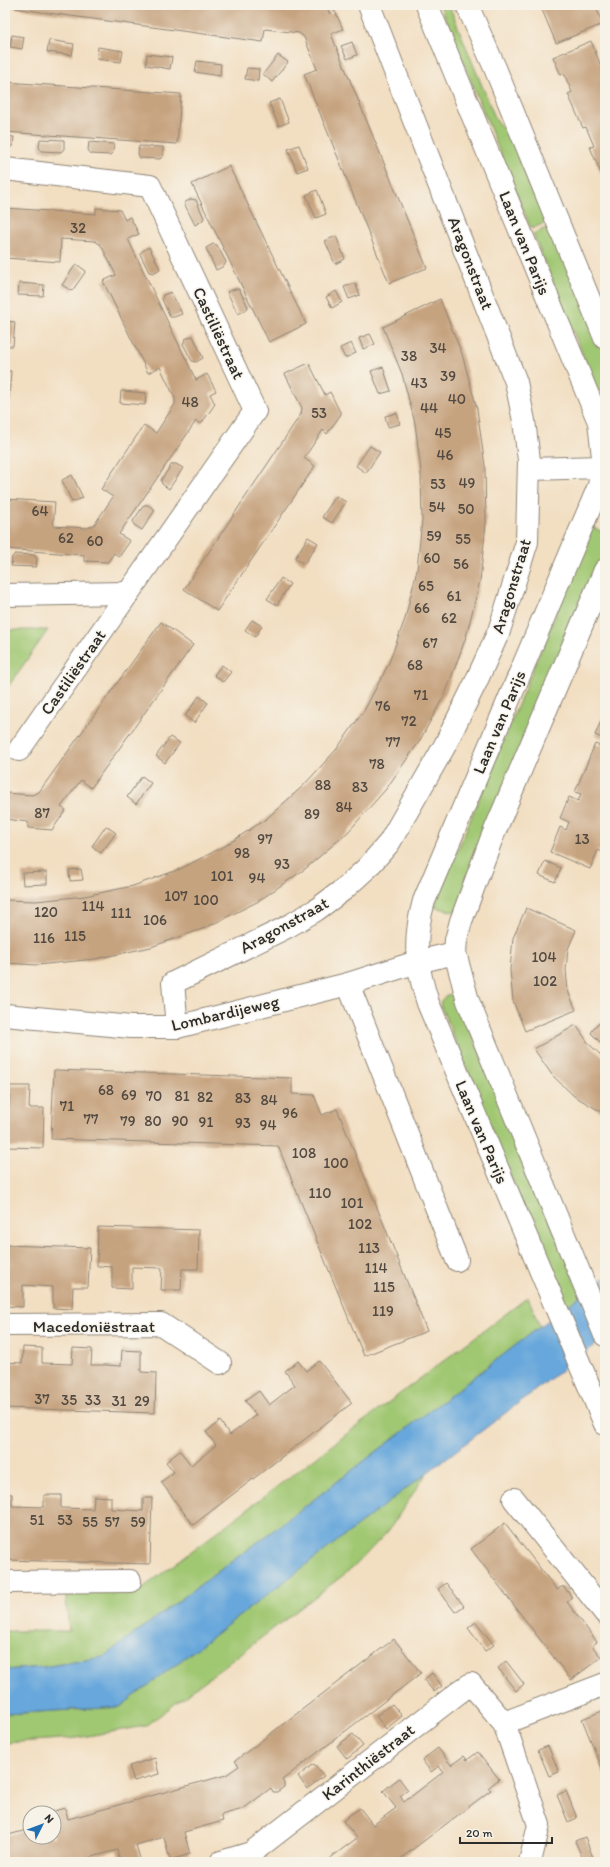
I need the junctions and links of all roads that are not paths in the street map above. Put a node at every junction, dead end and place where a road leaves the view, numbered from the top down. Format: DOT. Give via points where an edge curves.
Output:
graph roads {
  1 [pos="369,5"];
  2 [pos="427,5"];
  3 [pos="467,5"];
  4 [pos="5,169"];
  5 [pos="605,338"];
  6 [pos="529,469"];
  7 [pos="602,480"];
  8 [pos="605,570"];
  9 [pos="128,594"];
  10 [pos="5,595"];
  11 [pos="19,750"];
  12 [pos="455,953"];
  13 [pos="417,962"];
  14 [pos="348,984"];
  15 [pos="5,1015"];
  16 [pos="177,1027"];
  17 [pos="457,1260"];
  18 [pos="5,1325"];
  19 [pos="605,1335"];
  20 [pos="220,1363"];
  21 [pos="602,1417"];
  22 [pos="514,1499"];
  23 [pos="130,1581"];
  24 [pos="5,1582"];
  25 [pos="605,1613"];
  26 [pos="605,1684"];
  27 [pos="504,1723"];
  28 [pos="221,1862"];
  29 [pos="530,1862"];
  1 -- 6 [label="street, Aragonstraat" via="516,382 524,421"];
  2 -- 7 [label="street, Laan van Parijs" via="599,422 602,440"];
  3 -- 5 [label="street"];
  4 -- 9 [label="street, Castiliëstraat" via="150,186 255,412"];
  6 -- 7 [label="street"];
  6 -- 16 [label="street, Aragonstraat" via="526,542 499,631 444,747 389,843 367,868 316,910 173,983"];
  7 -- 13 [label="street, Laan van Parijs" via="424,901 418,928"];
  8 -- 12 [label="street" via="491,840 461,921"];
  9 -- 10 [label="street"];
  9 -- 11 [label="street, Castiliëstraat"];
  12 -- 13 [label="street"];
  12 -- 19 [label="street" via="468,1001"];
  13 -- 14 [label="street, Lombardijeweg"];
  13 -- 21 [label="street, Laan van Parijs" via="428,1003"];
  14 -- 16 [label="street, Lombardijeweg"];
  14 -- 17 [label="street"];
  15 -- 16 [label="street, Lombardijeweg" via="131,1027"];
  18 -- 20 [label="street, Macedoniëstraat" via="161,1324"];
  22 -- 25 [label="street"];
  23 -- 24 [label="street"];
  26 -- 27 [label="street"];
  27 -- 28 [label="street, Karinthiëstraat" via="471,1684 250,1853"];
  27 -- 29 [label="street, Karinthiëstraat" via="540,1825"];
}
